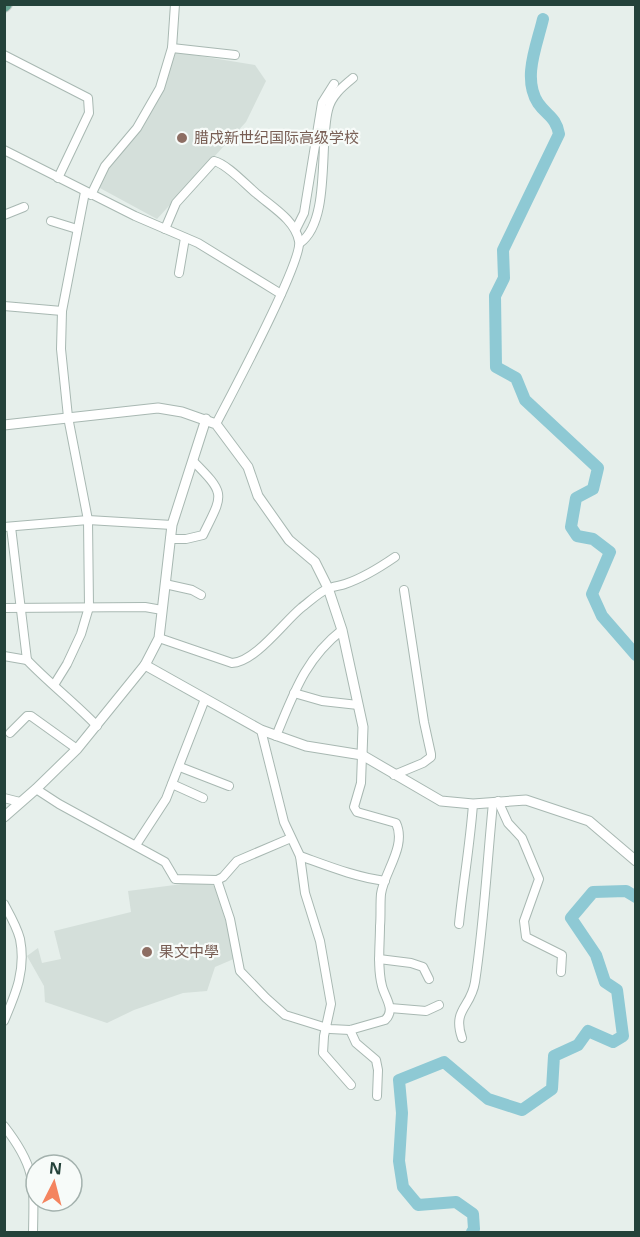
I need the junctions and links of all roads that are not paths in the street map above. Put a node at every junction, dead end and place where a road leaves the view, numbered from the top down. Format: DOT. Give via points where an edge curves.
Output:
graph roads {
  1 [pos="175,4"];
  2 [pos="172,48"];
  3 [pos="4,55"];
  4 [pos="235,55"];
  5 [pos="353,78"];
  6 [pos="334,84"];
  7 [pos="4,150"];
  8 [pos="58,178"];
  9 [pos="88,193"];
  10 [pos="24,207"];
  11 [pos="4,215"];
  12 [pos="51,221"];
  13 [pos="77,229"];
  14 [pos="165,229"];
  15 [pos="296,229"];
  16 [pos="185,238"];
  17 [pos="300,243"];
  18 [pos="179,273"];
  19 [pos="281,294"];
  20 [pos="4,306"];
  21 [pos="62,311"];
  22 [pos="68,417"];
  23 [pos="206,419"];
  24 [pos="216,424"];
  25 [pos="4,426"];
  26 [pos="193,461"];
  27 [pos="88,520"];
  28 [pos="172,525"];
  29 [pos="8,527"];
  30 [pos="170,539"];
  31 [pos="395,557"];
  32 [pos="165,585"];
  33 [pos="328,588"];
  34 [pos="404,590"];
  35 [pos="201,595"];
  36 [pos="22,607"];
  37 [pos="89,607"];
  38 [pos="4,608"];
  39 [pos="162,610"];
  40 [pos="342,630"];
  41 [pos="159,638"];
  42 [pos="4,656"];
  43 [pos="27,660"];
  44 [pos="145,665"];
  45 [pos="54,685"];
  46 [pos="294,693"];
  47 [pos="205,699"];
  48 [pos="358,705"];
  49 [pos="97,726"];
  50 [pos="261,730"];
  51 [pos="10,733"];
  52 [pos="276,736"];
  53 [pos="77,749"];
  54 [pos="362,755"];
  55 [pos="180,767"];
  56 [pos="394,775"];
  57 [pos="172,784"];
  58 [pos="229,786"];
  59 [pos="36,789"];
  60 [pos="4,798"];
  61 [pos="202,798"];
  62 [pos="20,802"];
  63 [pos="495,802"];
  64 [pos="473,804"];
  65 [pos="4,817"];
  66 [pos="291,838"];
  67 [pos="136,845"];
  68 [pos="300,856"];
  69 [pos="636,861"];
  70 [pos="216,880"];
  71 [pos="385,881"];
  72 [pos="4,904"];
  73 [pos="459,924"];
  74 [pos="379,959"];
  75 [pos="561,972"];
  76 [pos="429,979"];
  77 [pos="439,1005"];
  78 [pos="390,1008"];
  79 [pos="4,1021"];
  80 [pos="326,1027"];
  81 [pos="350,1030"];
  82 [pos="462,1038"];
  83 [pos="351,1085"];
  84 [pos="377,1096"];
  85 [pos="4,1126"];
  86 [pos="33,1233"];
  1 -- 2 [label="street"];
  2 -- 4 [label="street"];
  2 -- 9 [label="street" via="160,88 137,128"];
  3 -- 8 [label="street" via="88,98 89,113"];
  5 -- 17 [label="street" via="336,94 328,110 319,207 312,229"];
  6 -- 15 [label="street" via="322,103 304,213"];
  7 -- 8 [label="street"];
  8 -- 9 [label="street"];
  9 -- 13 [label="street"];
  9 -- 14 [label="street"];
  10 -- 11 [label="street"];
  12 -- 13 [label="street"];
  13 -- 21 [label="street"];
  14 -- 15 [label="street" via="176,203 214,161"];
  14 -- 16 [label="street"];
  15 -- 17 [label="street"];
  16 -- 18 [label="street"];
  16 -- 19 [label="street"];
  17 -- 19 [label="street"];
  19 -- 24 [label="street"];
  20 -- 21 [label="street"];
  21 -- 22 [label="street" via="61,348"];
  22 -- 23 [label="street" via="158,408"];
  22 -- 25 [label="street"];
  22 -- 27 [label="street"];
  23 -- 24 [label="street"];
  23 -- 26 [label="street"];
  24 -- 33 [label="street" via="248,467 258,496 289,540 315,562"];
  26 -- 28 [label="street"];
  26 -- 30 [label="street" via="210,479 219,503 203,535"];
  27 -- 28 [label="street"];
  27 -- 29 [label="street"];
  27 -- 37 [label="street"];
  28 -- 30 [label="street"];
  29 -- 36 [label="street"];
  30 -- 32 [label="street"];
  31 -- 33 [label="street" via="360,578"];
  32 -- 35 [label="street"];
  32 -- 39 [label="street"];
  33 -- 40 [label="street"];
  33 -- 41 [label="street" via="239,663"];
  34 -- 56 [label="street" via="431,757"];
  36 -- 37 [label="street"];
  36 -- 38 [label="street"];
  36 -- 43 [label="street"];
  37 -- 39 [label="street"];
  37 -- 45 [label="street" via="68,664"];
  39 -- 41 [label="street"];
  40 -- 46 [label="street" via="312,660"];
  40 -- 48 [label="street"];
  41 -- 44 [label="street"];
  42 -- 43 [label="street"];
  43 -- 45 [label="street"];
  44 -- 47 [label="street"];
  44 -- 49 [label="street"];
  45 -- 49 [label="street"];
  46 -- 48 [label="street"];
  46 -- 52 [label="street"];
  47 -- 50 [label="street"];
  47 -- 55 [label="street"];
  48 -- 54 [label="street" via="363,727"];
  49 -- 53 [label="street"];
  50 -- 52 [label="street"];
  50 -- 66 [label="street"];
  51 -- 53 [label="street" via="31,716"];
  52 -- 54 [label="street" via="306,746"];
  53 -- 59 [label="street"];
  54 -- 56 [label="street"];
  54 -- 71 [label="street" via="361,783 354,807 357,812 396,823 399,830"];
  55 -- 57 [label="street"];
  55 -- 58 [label="street"];
  56 -- 64 [label="street" via="441,801"];
  57 -- 61 [label="street"];
  57 -- 67 [label="street"];
  59 -- 62 [label="street"];
  59 -- 67 [label="street"];
  60 -- 62 [label="street"];
  62 -- 65 [label="street"];
  63 -- 64 [label="street"];
  63 -- 69 [label="street" via="526,800 589,821"];
  63 -- 75 [label="street" via="522,838 539,879 524,921 525,937 562,955"];
  63 -- 82 [label="street" via="474,987 458,1021"];
  64 -- 73 [label="street"];
  66 -- 68 [label="street"];
  66 -- 70 [label="street" via="237,861"];
  67 -- 70 [label="street" via="165,862 175,879"];
  68 -- 71 [label="street"];
  68 -- 80 [label="street" via="331,1004"];
  70 -- 80 [label="street" via="230,919 240,971 285,1015"];
  71 -- 74 [label="street"];
  72 -- 79 [label="street" via="20,937 21,977"];
  74 -- 76 [label="street" via="423,967"];
  74 -- 78 [label="street" via="382,987"];
  77 -- 78 [label="street" via="426,1011"];
  78 -- 81 [label="street" via="385,1020"];
  80 -- 81 [label="street"];
  80 -- 83 [label="street" via="323,1053"];
  81 -- 84 [label="street" via="356,1043 376,1060"];
  85 -- 86 [label="street" via="27,1158 32,1176"];
}
